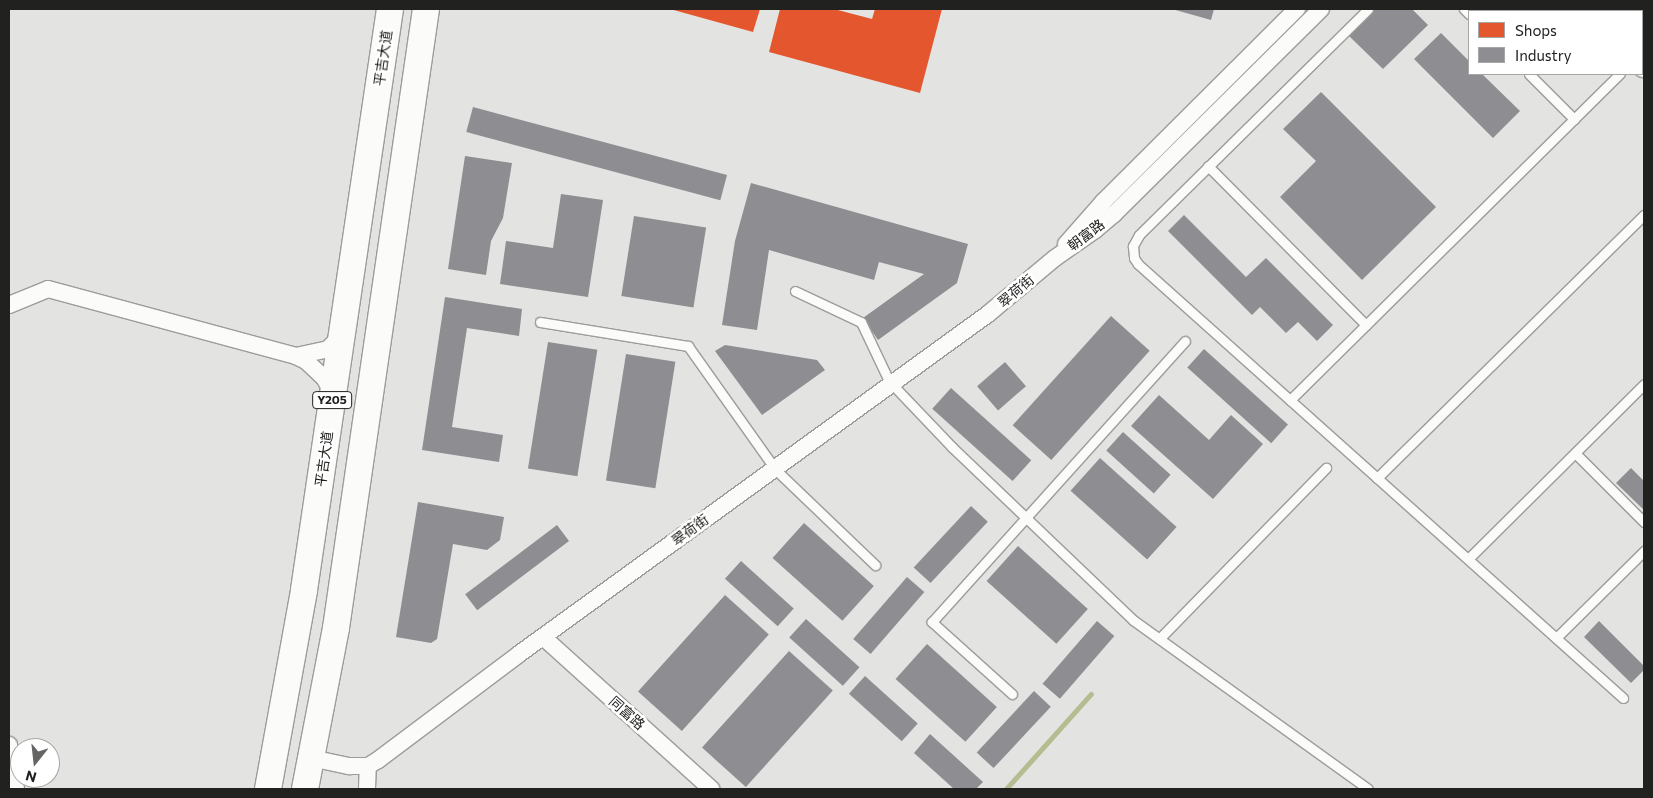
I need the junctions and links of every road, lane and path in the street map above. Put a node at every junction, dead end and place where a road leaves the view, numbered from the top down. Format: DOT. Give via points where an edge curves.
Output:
graph roads {
  1 [pos="390,9"];
  2 [pos="426,9"];
  3 [pos="1297,9"];
  4 [pos="1321,9"];
  5 [pos="1368,9"];
  6 [pos="1529,75"];
  7 [pos="1619,75"];
  8 [pos="1574,120"];
  9 [pos="1208,166"];
  10 [pos="1644,214"];
  11 [pos="1055,258"];
  12 [pos="795,291"];
  13 [pos="9,305"];
  14 [pos="540,322"];
  15 [pos="1366,325"];
  16 [pos="342,335"];
  17 [pos="1185,341"];
  18 [pos="296,356"];
  19 [pos="892,384"];
  20 [pos="1644,384"];
  21 [pos="333,394"];
  22 [pos="1290,400"];
  23 [pos="1575,453"];
  24 [pos="775,468"];
  25 [pos="1326,468"];
  26 [pos="1377,478"];
  27 [pos="1026,518"];
  28 [pos="1644,522"];
  29 [pos="1644,551"];
  30 [pos="1468,559"];
  31 [pos="875,566"];
  32 [pos="542,636"];
  33 [pos="1160,638"];
  34 [pos="1556,638"];
  35 [pos="286,693"];
  36 [pos="1012,694"];
  37 [pos="1623,698"];
  38 [pos="323,700"];
  39 [pos="278,737"];
  40 [pos="9,745"];
  41 [pos="312,758"];
  42 [pos="368,766"];
  43 [pos="16,789"];
  44 [pos="253,789"];
  45 [pos="268,789"];
  46 [pos="305,789"];
  47 [pos="367,789"];
  48 [pos="711,789"];
  49 [pos="1368,789"];
  1 -- 16 [label="main road, 平吉大道 / Y205"];
  2 -- 38 [label="main road, Y205"];
  3 -- 11 [label="street, 朝富路" via="1098,207"];
  4 -- 11 [label="street, 朝富路" via="1114,214"];
  5 -- 9 [label="lane"];
  6 -- 8 [label="lane"];
  7 -- 8 [label="lane"];
  8 -- 15 [label="lane"];
  9 -- 15 [label="lane"];
  9 -- 22 [label="lane" via="1138,235 1133,246 1134,258"];
  10 -- 26 [label="lane"];
  11 -- 19 [label="street, 翠荷街" via="988,314"];
  12 -- 19 [label="lane" via="861,322"];
  13 -- 18 [label="street" via="48,289"];
  14 -- 24 [label="lane" via="688,346"];
  15 -- 22 [label="lane"];
  16 -- 18 [label="street" via="328,349"];
  16 -- 21 [label="main road, 平吉大道 / Y205"];
  17 -- 27 [label="lane"];
  18 -- 21 [label="street" via="324,378"];
  19 -- 24 [label="street, 翠荷街"];
  19 -- 27 [label="lane"];
  20 -- 23 [label="lane"];
  21 -- 35 [label="main road, 平吉大道 / Y205"];
  22 -- 26 [label="lane"];
  23 -- 28 [label="lane"];
  23 -- 30 [label="lane"];
  24 -- 31 [label="lane"];
  24 -- 32 [label="street, 翠荷街"];
  25 -- 33 [label="lane"];
  26 -- 30 [label="lane"];
  27 -- 33 [label="lane" via="1133,620"];
  27 -- 36 [label="lane" via="932,622"];
  29 -- 34 [label="lane"];
  30 -- 34 [label="lane"];
  32 -- 42 [label="street, 翠荷街"];
  32 -- 48 [label="street, 同富路"];
  33 -- 49 [label="lane"];
  34 -- 37 [label="lane"];
  35 -- 38 [label="main road"];
  35 -- 39 [label="main road, 平吉大道 / Y205"];
  38 -- 41 [label="main road, Y205"];
  39 -- 44 [label="main road"];
  39 -- 45 [label="main road, 平吉大道 / Y205"];
  40 -- 43 [label="street"];
  41 -- 42 [label="street" via="350,766"];
  41 -- 46 [label="main road, Y205"];
  42 -- 47 [label="street"];
}
